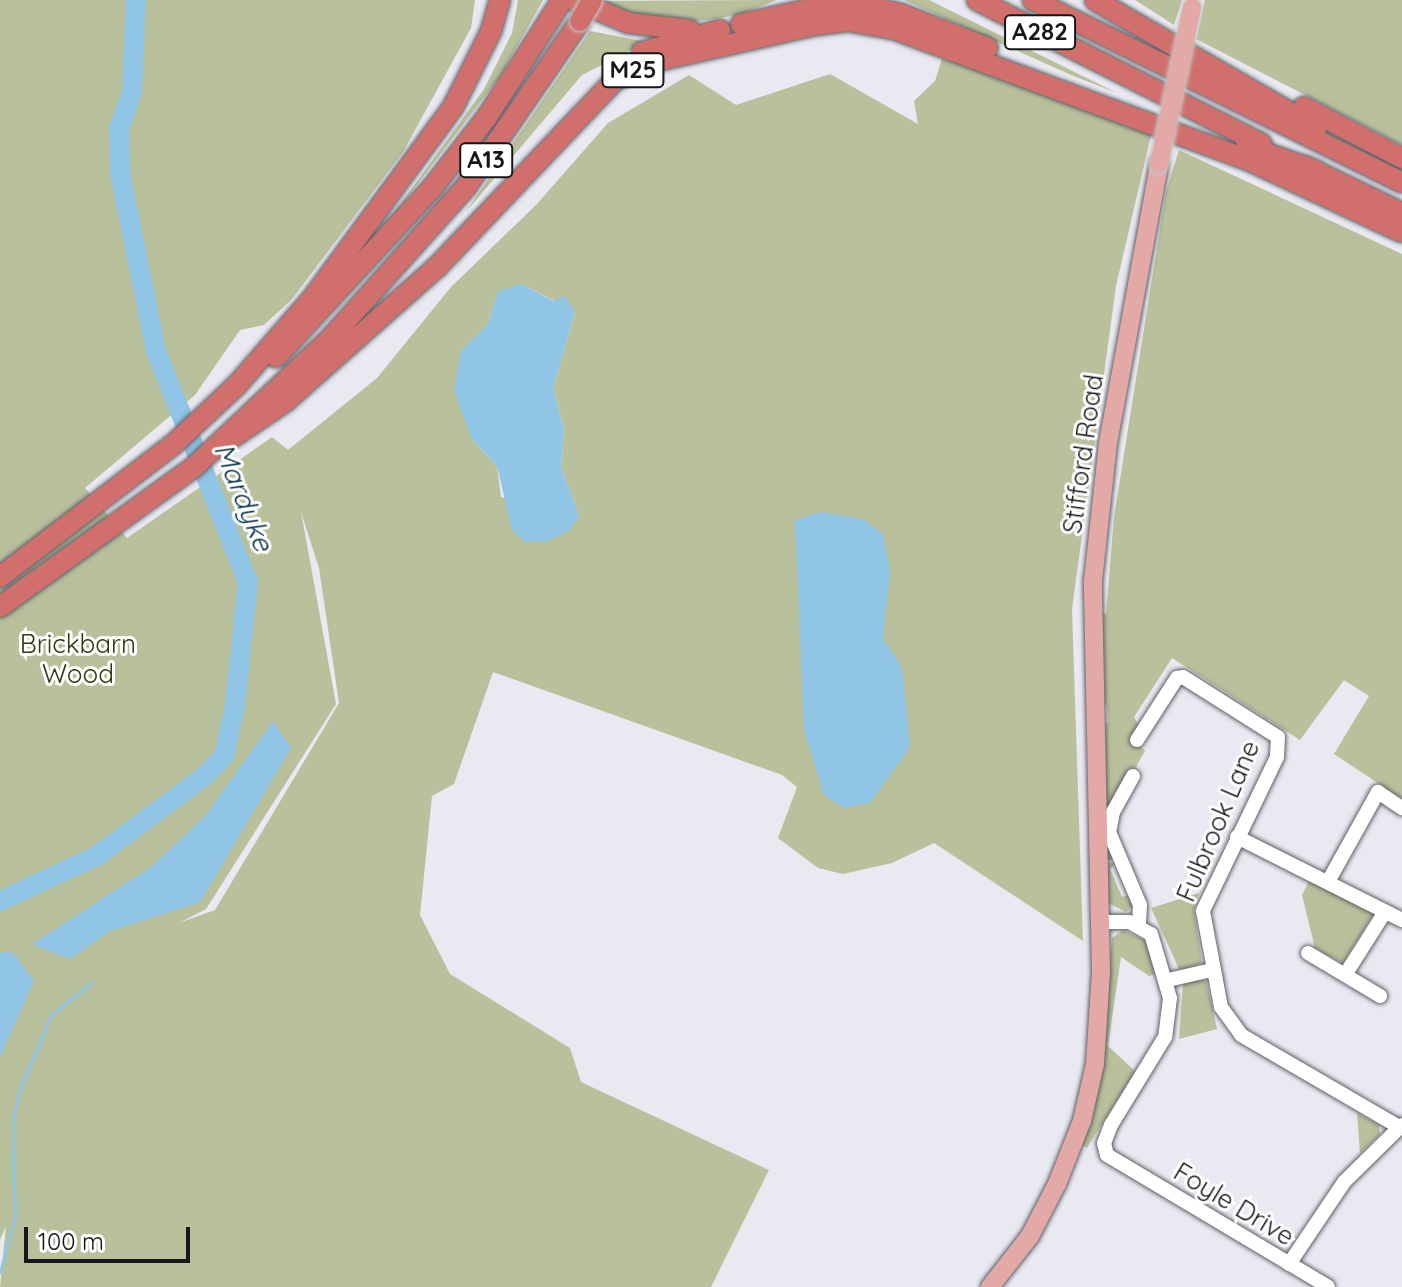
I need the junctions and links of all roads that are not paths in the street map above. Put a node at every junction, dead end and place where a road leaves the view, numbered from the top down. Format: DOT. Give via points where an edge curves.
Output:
graph roads {
  1 [pos="500,0"];
  2 [pos="592,0"];
  3 [pos="796,0"];
  4 [pos="977,0"];
  5 [pos="1033,0"];
  6 [pos="1095,0"];
  7 [pos="1111,0"];
  8 [pos="564,2"];
  9 [pos="1193,4"];
  10 [pos="741,24"];
  11 [pos="720,30"];
  12 [pos="1402,158"];
  13 [pos="1317,171"];
  14 [pos="1402,180"];
  15 [pos="1402,213"];
  16 [pos="1402,232"];
  17 [pos="414,285"];
  18 [pos="258,366"];
  19 [pos="281,395"];
  20 [pos="0,577"];
  21 [pos="0,607"];
  22 [pos="1137,740"];
  23 [pos="1133,776"];
  24 [pos="1402,808"];
  25 [pos="1237,837"];
  26 [pos="1329,880"];
  27 [pos="1385,912"];
  28 [pos="1402,920"];
  29 [pos="1099,922"];
  30 [pos="1139,925"];
  31 [pos="1308,953"];
  32 [pos="1212,970"];
  33 [pos="1345,975"];
  34 [pos="1168,980"];
  35 [pos="1380,996"];
  36 [pos="1401,1126"];
  37 [pos="1289,1264"];
  38 [pos="990,1287"];
  39 [pos="1328,1287"];
  1 -- 18 [label="highway" via="475,64 430,142"];
  2 -- 19 [label="highway, A13, bridge" via="520,115 438,222"];
  3 -- 10 [label="highway"];
  4 -- 13 [label="highway, A282"];
  5 -- 14 [label="highway"];
  6 -- 14 [label="highway"];
  7 -- 12 [label="highway"];
  8 -- 11 [label="highway" via="647,27"];
  8 -- 18 [label="highway, A13" via="432,188 371,260"];
  9 -- 29 [label="main road, Stifford Road, bridge" via="1106,454 1094,567 1091,696"];
  10 -- 11 [label="highway"];
  10 -- 13 [label="highway" via="834,5 887,10 1156,115"];
  11 -- 17 [label="highway" via="647,50 592,81"];
  13 -- 15 [label="highway"];
  16 -- 17 [label="highway, M25" via="1246,159 894,29 848,21 661,60 615,80 503,200"];
  17 -- 19 [label="highway"];
  18 -- 20 [label="highway" via="100,501"];
  19 -- 21 [label="highway" via="118,523"];
  22 -- 25 [label="street, Fulbrook Lane" via="1177,678 1183,677 1272,731 1280,746 1277,757"];
  23 -- 30 [label="street" via="1113,812 1109,832 1140,905"];
  24 -- 26 [label="street" via="1378,792"];
  25 -- 26 [label="street"];
  25 -- 32 [label="street, Fulbrook Lane" via="1203,911"];
  26 -- 27 [label="street"];
  27 -- 28 [label="street"];
  27 -- 33 [label="street"];
  29 -- 30 [label="street"];
  29 -- 38 [label="main road, Stifford Road" via="1098,1041 1082,1121 1041,1217"];
  30 -- 34 [label="street" via="1151,934"];
  31 -- 33 [label="street"];
  32 -- 34 [label="street"];
  32 -- 36 [label="street, Fulbrook Lane" via="1221,1007 1234,1029"];
  33 -- 35 [label="street"];
  34 -- 37 [label="street, Foyle Drive" via="1165,1037 1104,1143 1116,1162"];
  36 -- 37 [label="street" via="1344,1182"];
  37 -- 39 [label="street, Foyle Drive"];
}
